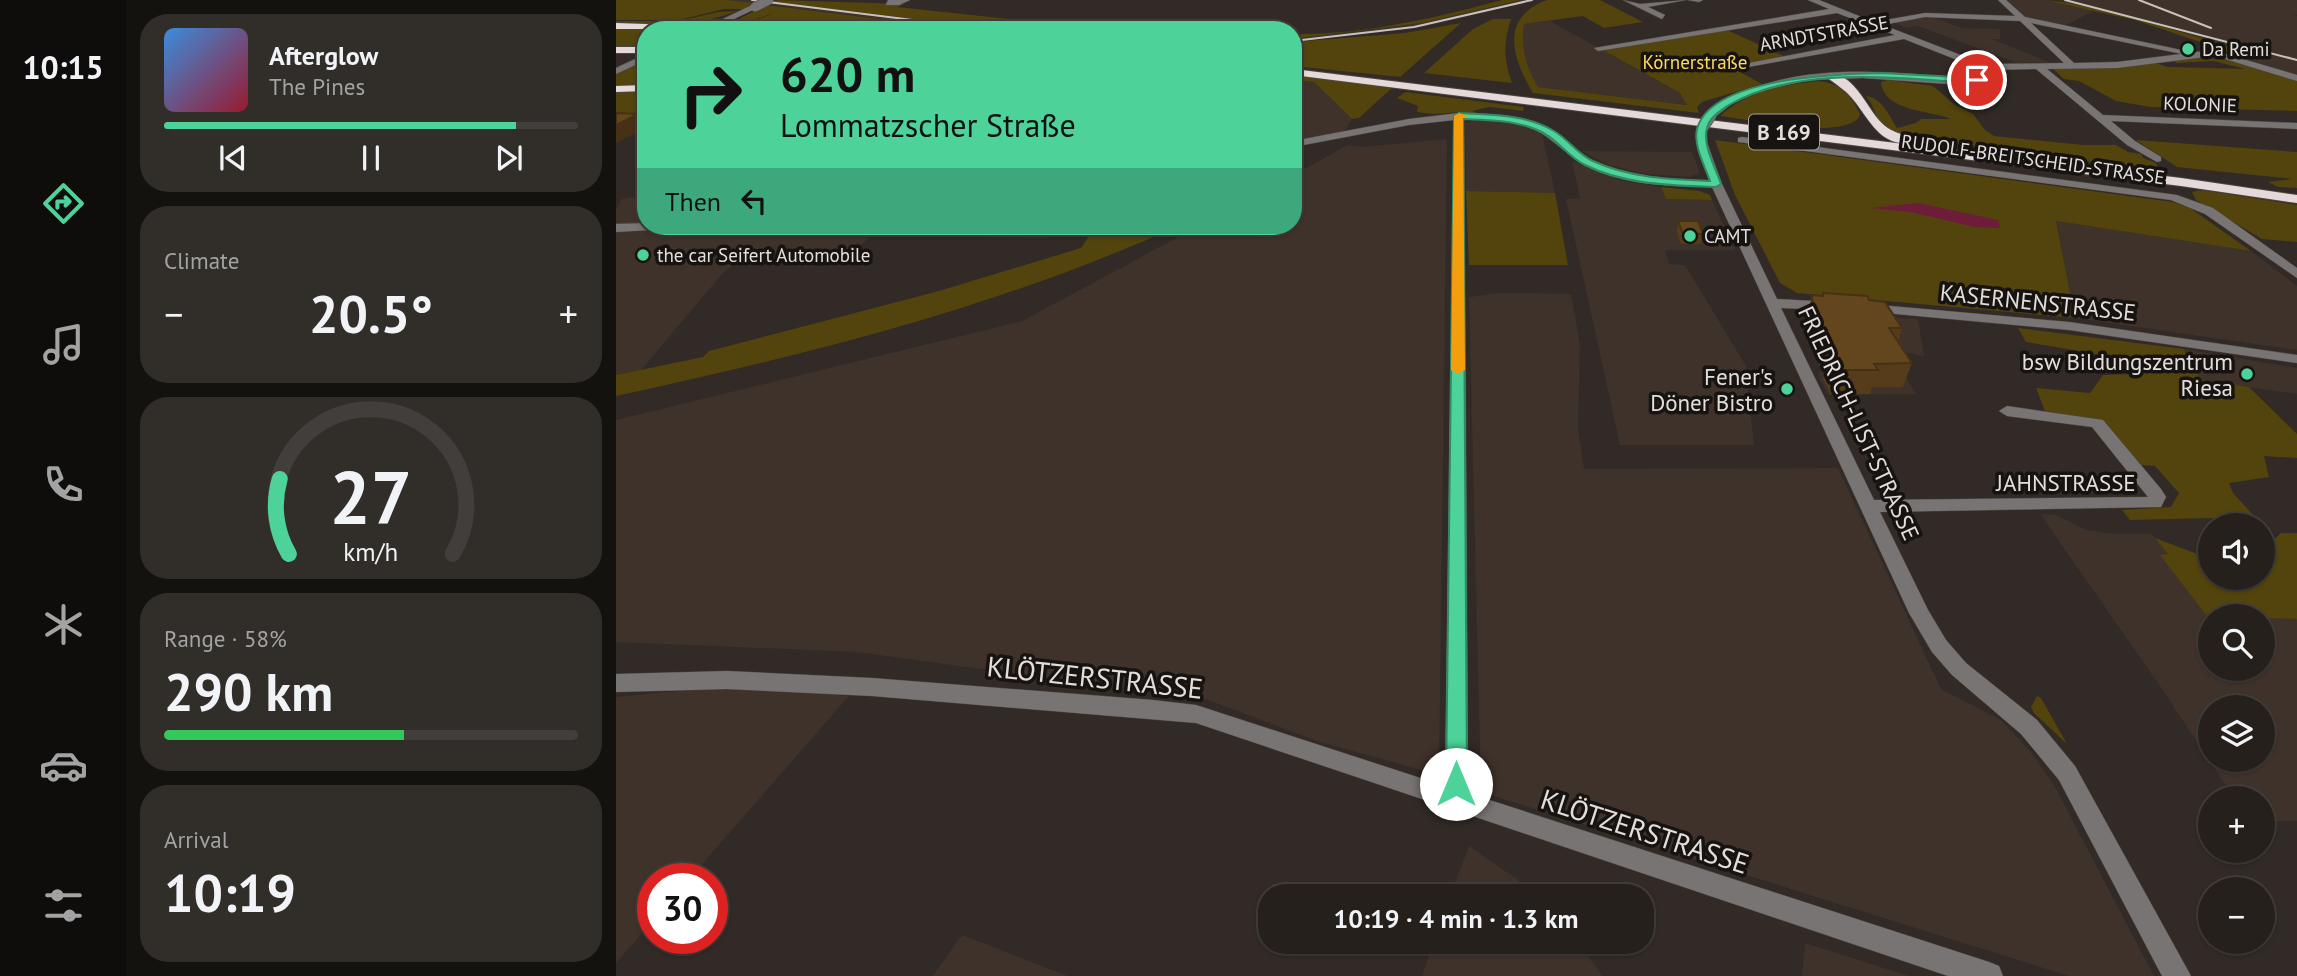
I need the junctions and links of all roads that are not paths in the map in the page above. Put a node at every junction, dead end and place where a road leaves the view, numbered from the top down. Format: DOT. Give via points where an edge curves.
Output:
graph roads {
  1 [pos="769,0"];
  2 [pos="892,0"];
  3 [pos="906,0"];
  4 [pos="1627,0"];
  5 [pos="1682,0"];
  6 [pos="1692,0"];
  7 [pos="1699,0"];
  8 [pos="1812,0"];
  9 [pos="2002,0"];
  10 [pos="1639,6"];
  11 [pos="1839,10"];
  12 [pos="1662,17"];
  13 [pos="2022,19"];
  14 [pos="724,21"];
  15 [pos="1873,24"];
  16 [pos="619,26"];
  17 [pos="637,27"];
  18 [pos="1906,36"];
  19 [pos="1598,48"];
  20 [pos="616,51"];
  21 [pos="637,54"];
  22 [pos="2195,54"];
  23 [pos="637,59"];
  24 [pos="1748,64"];
  25 [pos="2070,64"];
  26 [pos="2037,65"];
  27 [pos="1983,66"];
  28 [pos="616,71"];
  29 [pos="1302,71"];
  30 [pos="1302,71"];
  31 [pos="1833,76"];
  32 [pos="2297,78"];
  33 [pos="616,89"];
  34 [pos="637,89"];
  35 [pos="1450,90"];
  36 [pos="1866,115"];
  37 [pos="1459,116"];
  38 [pos="2101,118"];
  39 [pos="2297,126"];
  40 [pos="1703,127"];
  41 [pos="1803,130"];
  42 [pos="1742,140"];
  43 [pos="1302,142"];
  44 [pos="1932,146"];
  45 [pos="1972,156"];
  46 [pos="2157,159"];
  47 [pos="1716,184"];
  48 [pos="2297,194"];
  49 [pos="2297,199"];
  50 [pos="637,227"];
  51 [pos="616,228"];
  52 [pos="2297,274"];
  53 [pos="1773,303"];
  54 [pos="2297,359"];
  55 [pos="2007,411"];
  56 [pos="1868,506"];
  57 [pos="616,683"];
  58 [pos="1461,802"];
  59 [pos="1989,976"];
  60 [pos="2177,976"];
  1 -- 14 [label="street, bridge"];
  2 -- 3 [label="street" via="889,3"];
  4 -- 10 [label="street"];
  5 -- 10 [label="street"];
  6 -- 7 [label="street"];
  8 -- 11 [label="street"];
  9 -- 13 [label="street"];
  10 -- 12 [label="street"];
  11 -- 15 [label="street"];
  11 -- 19 [label="street"];
  13 -- 15 [label="street" via="1925,15"];
  13 -- 22 [label="street"];
  13 -- 25 [label="street"];
  15 -- 18 [label="street"];
  16 -- 17 [label="highway"];
  18 -- 24 [label="street, ARNDTSTRASSE"];
  18 -- 27 [label="street"];
  20 -- 21 [label="highway"];
  22 -- 25 [label="street" via="2116,65"];
  22 -- 32 [label="street" via="2218,55"];
  23 -- 28 [label="street"];
  25 -- 26 [label="street"];
  26 -- 27 [label="street"];
  26 -- 38 [label="street, RUDOLF-BREITSCHEID-STRASSE"];
  27 -- 31 [label="street" via="1988,75 1971,81"];
  29 -- 35 [label="highway, B 169"];
  30 -- 41 [label="highway, B 169"];
  31 -- 36 [label="highway" via="1853,92"];
  31 -- 40 [label="street, bridge" via="1750,91 1729,100"];
  33 -- 34 [label="highway"];
  35 -- 40 [label="highway"];
  35 -- 45 [label="highway, B 169"];
  36 -- 41 [label="highway" via="1851,126"];
  36 -- 44 [label="highway" via="1881,131"];
  37 -- 43 [label="street"];
  37 -- 47 [label="street" via="1504,118 1537,127 1587,162 1626,176"];
  37 -- 58 [label="street" via="1456,784"];
  38 -- 39 [label="street, KOLONIE"];
  38 -- 46 [label="street, RUDOLF-BREITSCHEID-STRASSE"];
  40 -- 45 [label="highway" via="1928,155"];
  40 -- 47 [label="street, FRIEDRICH-LIST-STRASSE" via="1702,143"];
  41 -- 44 [label="highway, B 169"];
  42 -- 52 [label="street, RUDOLF-BREITSCHEID-STRASSE" via="2173,197 2209,211"];
  44 -- 48 [label="highway, B 169"];
  45 -- 49 [label="highway, B 169"];
  47 -- 53 [label="street, FRIEDRICH-LIST-STRASSE"];
  50 -- 51 [label="street"];
  53 -- 54 [label="street, KASERNENSTRASSE" via="2069,326"];
  53 -- 56 [label="street, FRIEDRICH-LIST-STRASSE"];
  55 -- 56 [label="street, JAHNSTRASSE" via="2097,423 2155,493 2155,503"];
  56 -- 60 [label="street, FRIEDRICH-LIST-STRASSE" via="1939,646 1974,684 2029,727 2067,773"];
  57 -- 58 [label="street, KLÖTZERSTRASSE" via="727,680 872,687 1196,714"];
  58 -- 59 [label="street, KLÖTZERSTRASSE"];
}
